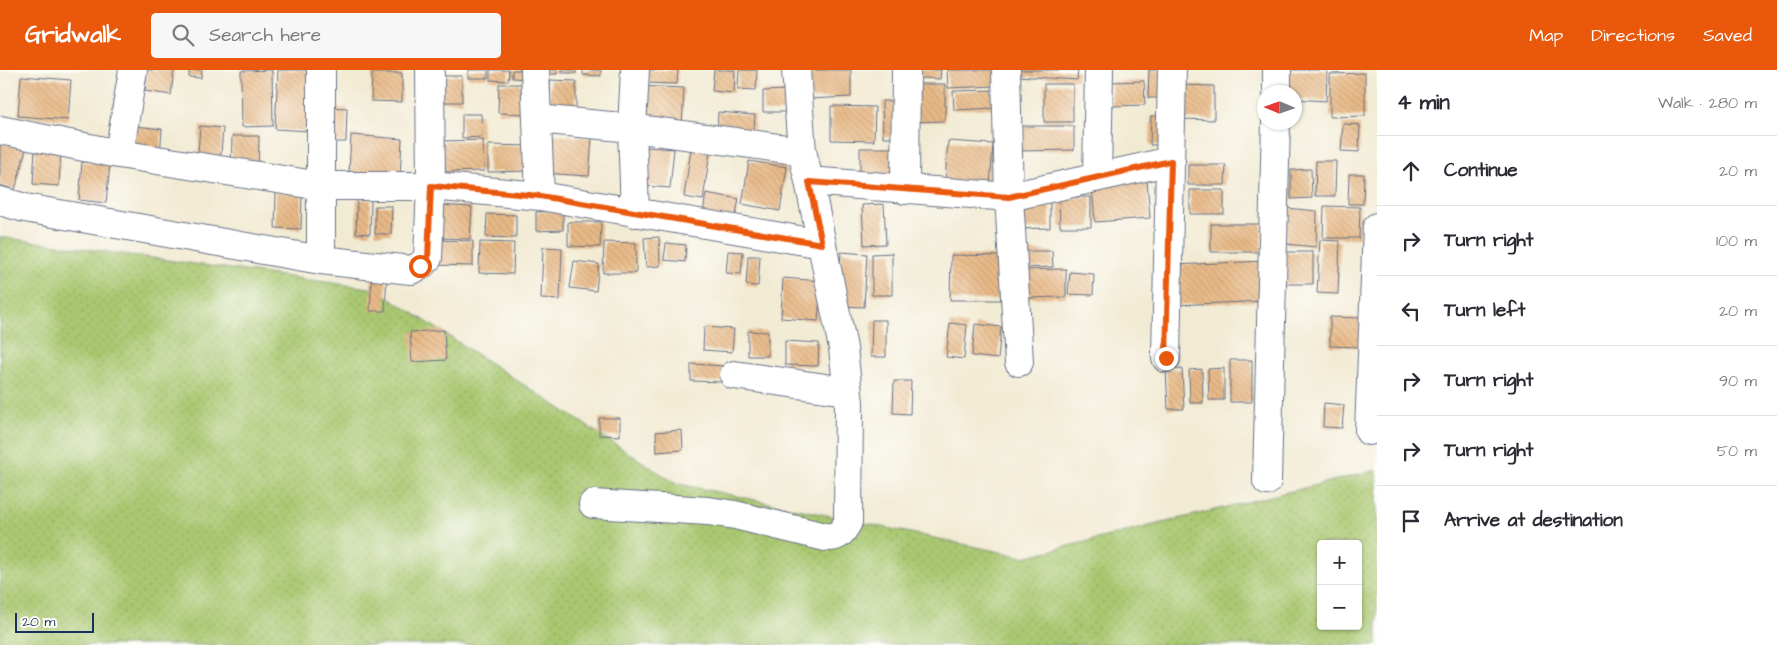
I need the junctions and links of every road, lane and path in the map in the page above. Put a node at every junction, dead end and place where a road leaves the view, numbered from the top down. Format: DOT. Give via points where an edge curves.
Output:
graph roads {
  1 [pos="133,70"];
  2 [pos="321,70"];
  3 [pos="430,70"];
  4 [pos="535,70"];
  5 [pos="635,70"];
  6 [pos="796,70"];
  7 [pos="906,70"];
  8 [pos="1006,70"];
  9 [pos="1099,70"];
  10 [pos="1172,70"];
  11 [pos="1277,70"];
  12 [pos="1277,85"];
  13 [pos="537,119"];
  14 [pos="632,128"];
  15 [pos="0,130"];
  16 [pos="1276,130"];
  17 [pos="802,151"];
  18 [pos="119,154"];
  19 [pos="1171,161"];
  20 [pos="1097,177"];
  21 [pos="809,182"];
  22 [pos="321,186"];
  23 [pos="431,186"];
  24 [pos="905,190"];
  25 [pos="540,196"];
  26 [pos="1009,197"];
  27 [pos="0,201"];
  28 [pos="635,213"];
  29 [pos="1377,227"];
  30 [pos="822,244"];
  31 [pos="321,260"];
  32 [pos="1166,358"];
  33 [pos="1018,362"];
  34 [pos="734,375"];
  35 [pos="847,391"];
  36 [pos="1369,431"];
  37 [pos="1267,481"];
  38 [pos="593,504"];
  1 -- 18 [label="street"];
  2 -- 22 [label="street"];
  3 -- 23 [label="street"];
  4 -- 13 [label="street"];
  5 -- 14 [label="street"];
  6 -- 17 [label="street"];
  7 -- 24 [label="street"];
  8 -- 26 [label="street"];
  9 -- 20 [label="street"];
  10 -- 19 [label="street"];
  11 -- 12 [label="street"];
  13 -- 14 [label="street"];
  13 -- 25 [label="street"];
  14 -- 17 [label="street"];
  14 -- 28 [label="street"];
  15 -- 18 [label="street"];
  16 -- 37 [label="street"];
  17 -- 21 [label="street"];
  18 -- 22 [label="street"];
  19 -- 20 [label="street"];
  19 -- 32 [label="street"];
  20 -- 26 [label="street"];
  21 -- 24 [label="street"];
  21 -- 30 [label="street"];
  22 -- 23 [label="street"];
  22 -- 31 [label="street"];
  23 -- 25 [label="street"];
  23 -- 31 [label="street" via="428,258 420,266 411,270"];
  24 -- 26 [label="street"];
  25 -- 28 [label="street"];
  26 -- 33 [label="street"];
  27 -- 31 [label="street"];
  28 -- 30 [label="street"];
  29 -- 36 [label="street"];
  30 -- 35 [label="street" via="843,348"];
  34 -- 35 [label="street"];
  35 -- 38 [label="street" via="848,522 842,533 834,538 736,514"];
}
